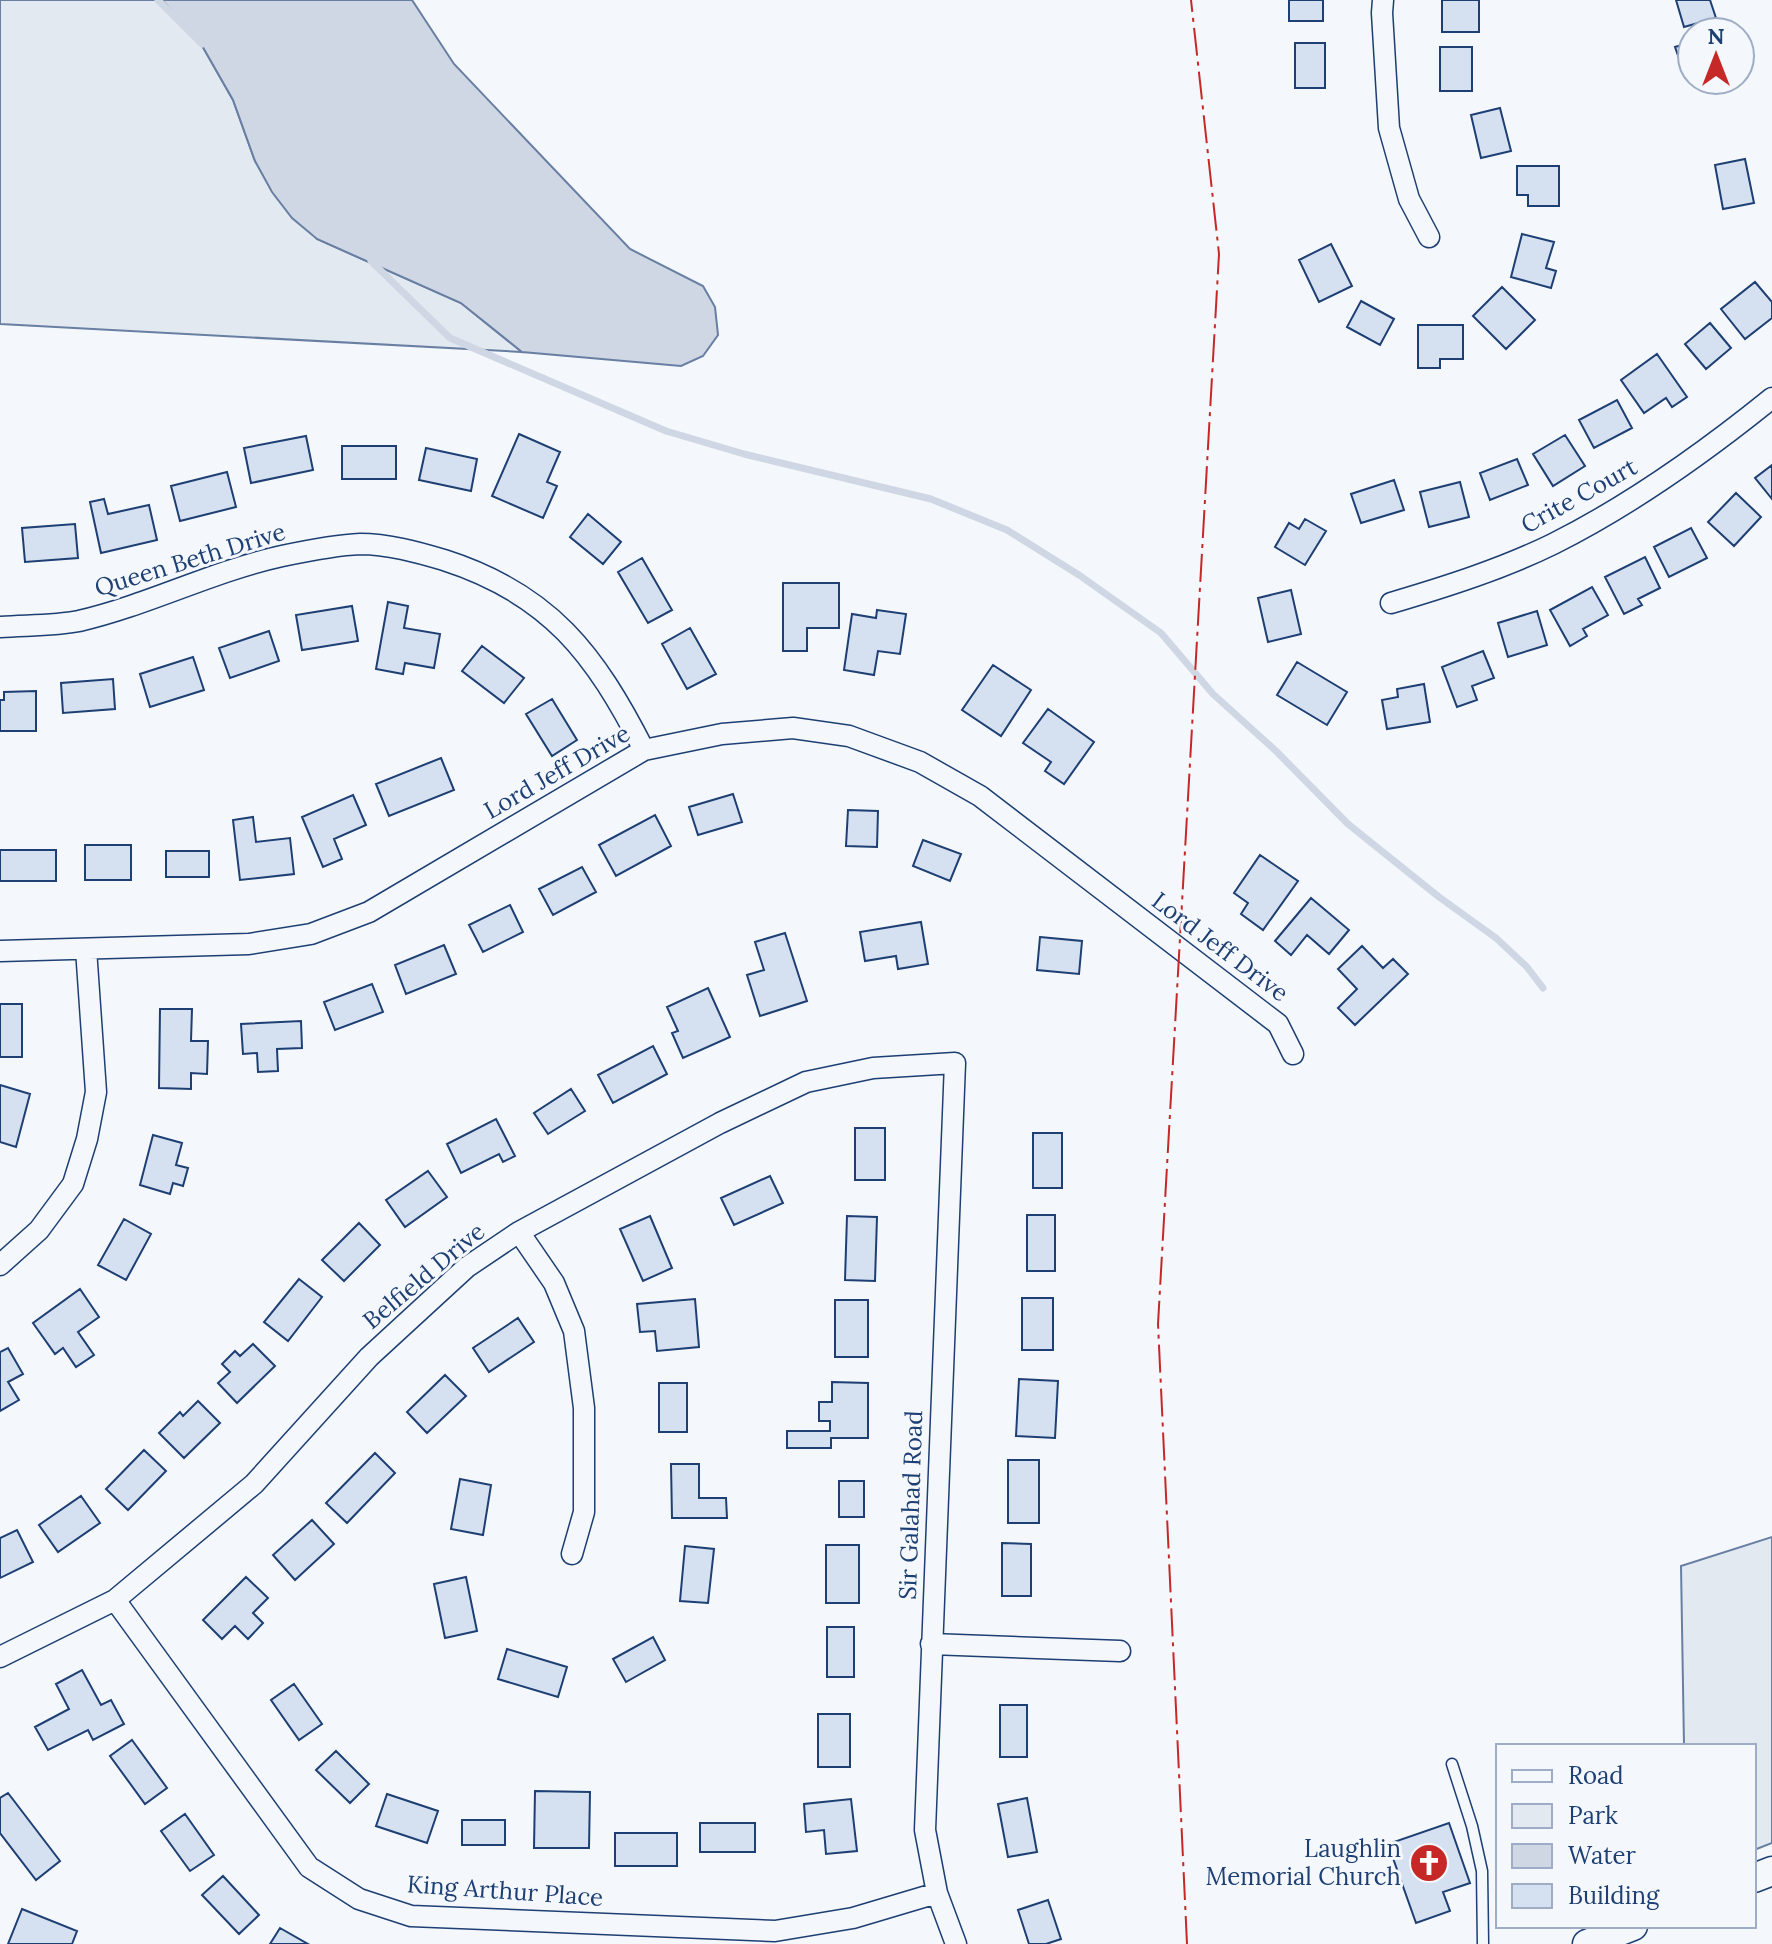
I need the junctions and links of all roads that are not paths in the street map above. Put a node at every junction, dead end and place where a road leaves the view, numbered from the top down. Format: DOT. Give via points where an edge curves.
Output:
graph roads {
  1 [pos="1383,0"];
  2 [pos="1429,237"];
  3 [pos="1772,398"];
  4 [pos="1391,603"];
  5 [pos="0,627"];
  6 [pos="644,750"];
  7 [pos="86,949"];
  8 [pos="0,951"];
  9 [pos="1293,1054"];
  10 [pos="955,1063"];
  11 [pos="519,1232"];
  12 [pos="0,1265"];
  13 [pos="572,1554"];
  14 [pos="115,1600"];
  15 [pos="931,1644"];
  16 [pos="1120,1651"];
  17 [pos="0,1657"];
  18 [pos="1452,1764"];
  19 [pos="937,1893"];
  20 [pos="1628,1928"];
  21 [pos="956,1944"];
  22 [pos="1483,1944"];
  23 [pos="1587,1944"];
  1 -- 2 [label="street" via="1389,128 1409,199"];
  3 -- 4 [label="street, Crite Court" via="1638,497 1551,545"];
  5 -- 6 [label="street, Queen Beth Drive" via="77,621 280,557 360,544 415,551 513,588 552,619 616,695"];
  6 -- 7 [label="street, Lord Jeff Drive" via="369,912 311,934 249,944"];
  6 -- 9 [label="street, Lord Jeff Drive" via="722,734 793,728 849,736 920,762 980,796 1278,1024"];
  7 -- 8 [label="street, Lord Jeff Drive"];
  7 -- 12 [label="street" via="96,1092 87,1139 73,1184 39,1230"];
  10 -- 11 [label="street, Belfield Drive" via="873,1068 806,1082"];
  10 -- 15 [label="street, Sir Galahad Road"];
  11 -- 13 [label="street" via="554,1283 574,1331 584,1408 584,1512"];
  11 -- 14 [label="street, Belfield Drive" via="445,1287 369,1357 254,1484"];
  14 -- 17 [label="street, Belfield Drive"];
  14 -- 19 [label="street, King Arthur Place" via="309,1867 359,1899 411,1916 775,1931 853,1918"];
  15 -- 16 [label="street"];
  15 -- 19 [label="street, Sir Galahad Road" via="925,1830"];
  18 -- 22 [label="lane" via="1482,1871"];
  19 -- 21 [label="street, Sir Galahad Road"];
  20 -- 23 [label="main road"];
}
